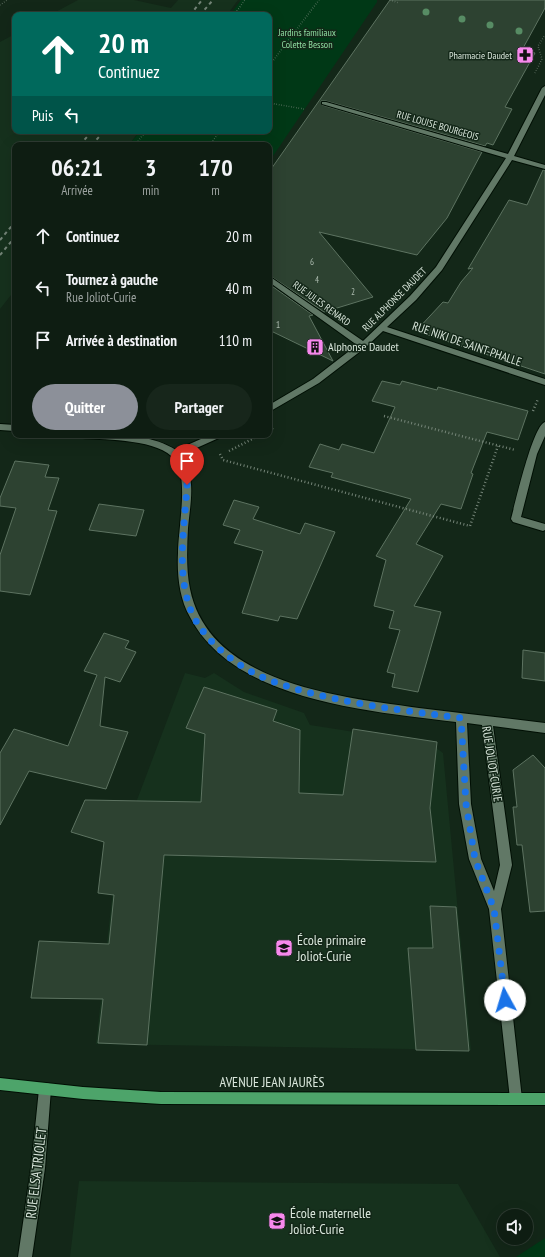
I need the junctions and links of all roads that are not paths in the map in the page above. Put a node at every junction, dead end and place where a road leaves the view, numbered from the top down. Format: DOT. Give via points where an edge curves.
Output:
graph roads {
  1 [pos="545,88"];
  2 [pos="324,103"];
  3 [pos="510,157"];
  4 [pos="545,167"];
  5 [pos="272,280"];
  6 [pos="382,328"];
  7 [pos="363,345"];
  8 [pos="545,382"];
  9 [pos="272,407"];
  10 [pos="545,425"];
  11 [pos="0,427"];
  12 [pos="12,428"];
  13 [pos="114,438"];
  14 [pos="212,438"];
  15 [pos="175,454"];
  16 [pos="543,527"];
  17 [pos="461,718"];
  18 [pos="487,721"];
  19 [pos="545,728"];
  20 [pos="494,909"];
  21 [pos="0,1084"];
  22 [pos="45,1089"];
  23 [pos="516,1099"];
  24 [pos="545,1099"];
  25 [pos="25,1257"];
  1 -- 3 [label="street, RUE ALPHONSE DAUDET"];
  2 -- 3 [label="street, RUE LOUISE BOURGEOIS"];
  3 -- 4 [label="street, RUE LOUISE BOURGEOIS"];
  3 -- 6 [label="street, RUE ALPHONSE DAUDET" via="439,268"];
  5 -- 7 [label="street, RUE JULES RENARD"];
  6 -- 7 [label="street, RUE ALPHONSE DAUDET"];
  6 -- 8 [label="street, RUE NIKI DE SAINT-PHALLE"];
  7 -- 9 [label="street, RUE ALPHONSE DAUDET" via="316,381"];
  10 -- 16 [label="street" via="533,454 516,519"];
  11 -- 12 [label="street"];
  13 -- 15 [label="street" via="157,445"];
  14 -- 15 [label="street"];
  15 -- 17 [label="street, RUE JOLIOT-CURIE" via="186,472 187,485 183,579 197,623 218,648 241,666 276,683 337,699"];
  17 -- 18 [label="street, RUE JOLIOT-CURIE"];
  17 -- 20 [label="street" via="466,804 475,859"];
  18 -- 19 [label="street"];
  18 -- 20 [label="street, RUE JOLIOT-CURIE" via="506,864"];
  20 -- 23 [label="street, RUE JOLIOT-CURIE"];
  21 -- 22 [label="main road, AVENUE JEAN JAURÈS"];
  22 -- 23 [label="main road, AVENUE JEAN JAURÈS" via="161,1098"];
  22 -- 25 [label="street, RUE ELSA TRIOLET" via="38,1168"];
  23 -- 24 [label="main road, AVENUE JEAN JAURÈS"];
}
